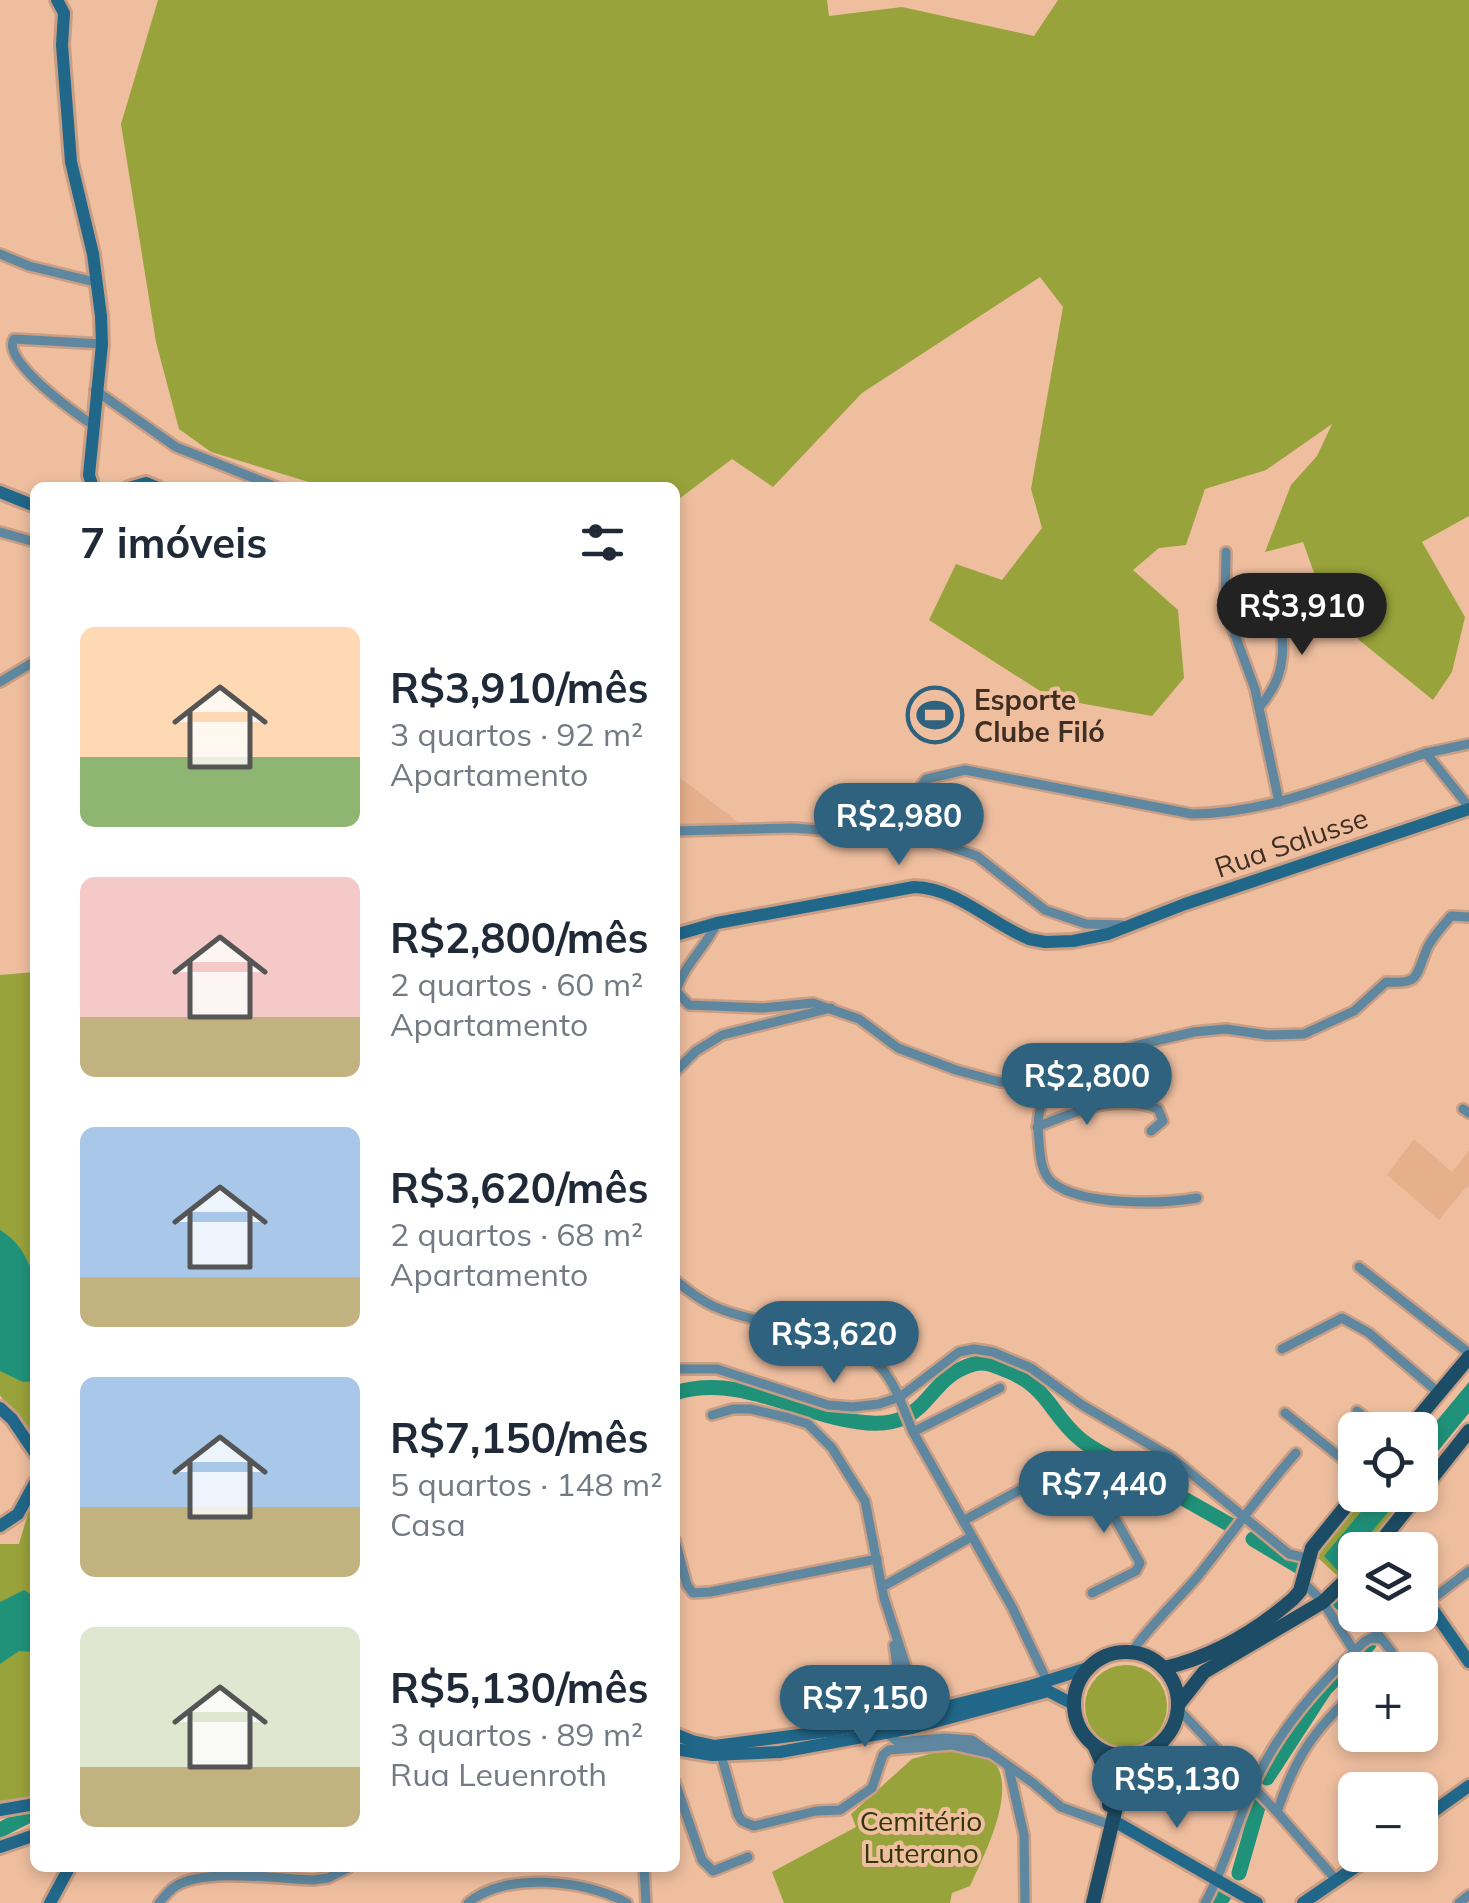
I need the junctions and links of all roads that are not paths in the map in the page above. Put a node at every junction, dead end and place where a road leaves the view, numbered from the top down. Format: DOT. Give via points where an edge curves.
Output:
graph roads {
  1 [pos="58,0"];
  2 [pos="0,254"];
  3 [pos="95,282"];
  4 [pos="102,344"];
  5 [pos="0,350"];
  6 [pos="22,381"];
  7 [pos="96,390"];
  8 [pos="95,426"];
  9 [pos="91,482"];
  10 [pos="264,482"];
  11 [pos="0,492"];
  12 [pos="30,504"];
  13 [pos="0,532"];
  14 [pos="30,541"];
  15 [pos="1226,552"];
  16 [pos="1275,592"];
  17 [pos="30,664"];
  18 [pos="0,682"];
  19 [pos="1260,706"];
  20 [pos="1469,744"];
  21 [pos="1426,753"];
  22 [pos="1279,802"];
  23 [pos="1469,808"];
  24 [pos="680,832"];
  25 [pos="898,834"];
  26 [pos="1469,917"];
  27 [pos="717,923"];
  28 [pos="1129,926"];
  29 [pos="680,934"];
  30 [pos="680,981"];
  31 [pos="680,1000"];
  32 [pos="832,1008"];
  33 [pos="680,1067"];
  34 [pos="1061,1070"];
  35 [pos="1037,1126"];
  36 [pos="1150,1131"];
  37 [pos="1197,1198"];
  38 [pos="1359,1267"];
  39 [pos="680,1284"];
  40 [pos="1282,1349"];
  41 [pos="1469,1355"];
  42 [pos="680,1369"];
  43 [pos="1000,1388"];
  44 [pos="1439,1393"];
  45 [pos="902,1402"];
  46 [pos="0,1408"];
  47 [pos="1423,1412"];
  48 [pos="1285,1414"];
  49 [pos="712,1416"];
  50 [pos="913,1432"];
  51 [pos="1467,1439"];
  52 [pos="30,1446"];
  53 [pos="1296,1453"];
  54 [pos="1338,1456"];
  55 [pos="1438,1472"];
  56 [pos="30,1493"];
  57 [pos="1342,1512"];
  58 [pos="1241,1517"];
  59 [pos="963,1521"];
  60 [pos="0,1526"];
  61 [pos="972,1537"];
  62 [pos="1307,1558"];
  63 [pos="680,1559"];
  64 [pos="877,1559"];
  65 [pos="1469,1571"];
  66 [pos="1303,1582"];
  67 [pos="882,1586"];
  68 [pos="1338,1589"];
  69 [pos="1438,1589"];
  70 [pos="1092,1593"];
  71 [pos="1323,1602"];
  72 [pos="1438,1617"];
  73 [pos="891,1622"];
  74 [pos="1375,1632"];
  75 [pos="1380,1639"];
  76 [pos="1354,1652"];
  77 [pos="1392,1652"];
  78 [pos="1131,1653"];
  79 [pos="1469,1662"];
  80 [pos="1090,1666"];
  81 [pos="1164,1668"];
  82 [pos="1338,1668"];
  83 [pos="1048,1681"];
  84 [pos="1074,1706"];
  85 [pos="1178,1707"];
  86 [pos="1338,1709"];
  87 [pos="921,1713"];
  88 [pos="904,1716"];
  89 [pos="887,1734"];
  90 [pos="680,1736"];
  91 [pos="1094,1744"];
  92 [pos="1154,1748"];
  93 [pos="680,1750"];
  94 [pos="988,1752"];
  95 [pos="721,1755"];
  96 [pos="1209,1766"];
  97 [pos="1010,1769"];
  98 [pos="1253,1786"];
  99 [pos="1469,1786"];
  100 [pos="680,1796"];
  101 [pos="30,1805"];
  102 [pos="1438,1808"];
  103 [pos="0,1810"];
  104 [pos="1278,1812"];
  105 [pos="1109,1822"];
  106 [pos="30,1838"];
  107 [pos="0,1847"];
  108 [pos="748,1857"];
  109 [pos="68,1872"];
  110 [pos="340,1872"];
  111 [pos="644,1872"];
  112 [pos="1349,1872"];
  113 [pos="1337,1881"];
  114 [pos="1222,1882"];
  115 [pos="1469,1896"];
  116 [pos="50,1903"];
  117 [pos="159,1903"];
  118 [pos="468,1903"];
  119 [pos="627,1903"];
  120 [pos="646,1903"];
  121 [pos="1025,1903"];
  122 [pos="1085,1903"];
  123 [pos="1093,1903"];
  124 [pos="1205,1903"];
  125 [pos="1258,1903"];
  126 [pos="1303,1903"];
  127 [pos="1459,1903"];
  1 -- 3 [label="street" via="71,162"];
  2 -- 3 [label="street"];
  3 -- 4 [label="street"];
  4 -- 5 [label="street" via="14,339"];
  4 -- 7 [label="street"];
  6 -- 8 [label="street"];
  7 -- 8 [label="street"];
  7 -- 10 [label="street" via="176,447"];
  8 -- 9 [label="street"];
  11 -- 12 [label="street"];
  13 -- 14 [label="street"];
  15 -- 19 [label="street" via="1225,608"];
  16 -- 19 [label="street" via="1282,669"];
  17 -- 18 [label="street"];
  19 -- 22 [label="street"];
  20 -- 21 [label="street"];
  21 -- 22 [label="street"];
  21 -- 23 [label="street"];
  22 -- 25 [label="street" via="1192,814 965,770 926,780"];
  23 -- 28 [label="street, Rua Salusse"];
  24 -- 25 [label="street"];
  25 -- 28 [label="street" via="976,856 1046,910 1086,924"];
  26 -- 34 [label="street" via="1451,916 1426,949 1416,977 1406,984 1386,982 1338,1021 1304,1034 1194,1032"];
  27 -- 28 [label="street, Rua Salusse" via="914,887 947,893 1014,933 1044,942"];
  27 -- 29 [label="street, Rua Salusse"];
  27 -- 30 [label="street"];
  31 -- 32 [label="street"];
  32 -- 33 [label="street" via="722,1035"];
  32 -- 34 [label="street" via="898,1048 1000,1082"];
  34 -- 35 [label="street" via="1041,1099"];
  35 -- 36 [label="street" via="1113,1102 1158,1110 1162,1121"];
  35 -- 37 [label="street" via="1041,1160 1054,1184 1124,1202"];
  38 -- 41 [label="street"];
  39 -- 45 [label="street" via="715,1307 858,1348"];
  40 -- 44 [label="street" via="1342,1318"];
  41 -- 44 [label="main road"];
  42 -- 45 [label="street" via="717,1369 828,1405"];
  43 -- 50 [label="street"];
  44 -- 47 [label="main road"];
  45 -- 50 [label="street"];
  45 -- 58 [label="street" via="949,1357 974,1349 993,1352 1031,1368 1171,1456"];
  46 -- 52 [label="street"];
  48 -- 54 [label="street"];
  49 -- 64 [label="street" via="751,1409 808,1424 821,1434 865,1501"];
  50 -- 59 [label="street"];
  51 -- 55 [label="main road"];
  53 -- 58 [label="street"];
  56 -- 60 [label="street" via="18,1514"];
  57 -- 62 [label="main road"];
  58 -- 62 [label="street" via="1289,1554"];
  58 -- 78 [label="street"];
  59 -- 61 [label="street"];
  59 -- 70 [label="street" via="1073,1460 1084,1465 1140,1563 1136,1572"];
  61 -- 67 [label="street"];
  61 -- 83 [label="street"];
  62 -- 66 [label="main road"];
  63 -- 64 [label="street" via="687,1585 698,1593"];
  64 -- 67 [label="street"];
  65 -- 69 [label="street"];
  66 -- 71 [label="street"];
  66 -- 81 [label="main road" via="1293,1599 1234,1640"];
  67 -- 73 [label="street"];
  68 -- 71 [label="main road"];
  71 -- 76 [label="street"];
  71 -- 85 [label="main road" via="1208,1670"];
  72 -- 79 [label="street"];
  73 -- 87 [label="street"];
  73 -- 88 [label="street"];
  74 -- 75 [label="street"];
  75 -- 76 [label="street" via="1366,1640"];
  75 -- 77 [label="street"];
  78 -- 80 [label="main road"];
  78 -- 81 [label="main road"];
  80 -- 83 [label="street"];
  80 -- 84 [label="main road"];
  81 -- 85 [label="main road"];
  82 -- 98 [label="street" via="1303,1703"];
  83 -- 87 [label="street"];
  84 -- 89 [label="street" via="1048,1691"];
  84 -- 91 [label="main road"];
  85 -- 92 [label="main road" via="1170,1732"];
  85 -- 98 [label="street"];
  86 -- 104 [label="street" via="1311,1736"];
  87 -- 88 [label="street"];
  88 -- 90 [label="street" via="734,1744"];
  89 -- 94 [label="street" via="898,1742 964,1738"];
  89 -- 95 [label="street"];
  91 -- 92 [label="main road" via="1114,1754"];
  91 -- 105 [label="main road" via="1111,1788"];
  92 -- 96 [label="street" via="1177,1783"];
  92 -- 105 [label="main road" via="1127,1770"];
  93 -- 95 [label="street"];
  94 -- 95 [label="street" via="952,1746 890,1750 870,1790 840,1810 754,1826 738,1814"];
  94 -- 97 [label="street"];
  97 -- 105 [label="street" via="1061,1807"];
  97 -- 121 [label="street" via="1024,1835"];
  98 -- 104 [label="street"];
  98 -- 114 [label="street"];
  99 -- 102 [label="street"];
  100 -- 108 [label="street" via="708,1868"];
  101 -- 103 [label="street"];
  104 -- 113 [label="street"];
  105 -- 114 [label="street"];
  105 -- 122 [label="main road"];
  105 -- 123 [label="main road"];
  106 -- 107 [label="street"];
  109 -- 116 [label="street"];
  110 -- 117 [label="street" via="313,1880 190,1880"];
  111 -- 120 [label="street"];
  112 -- 113 [label="street"];
  113 -- 126 [label="street"];
  114 -- 124 [label="street"];
  114 -- 125 [label="street"];
  115 -- 127 [label="street"];
  118 -- 119 [label="street" via="496,1888 546,1882 599,1890"];
}
